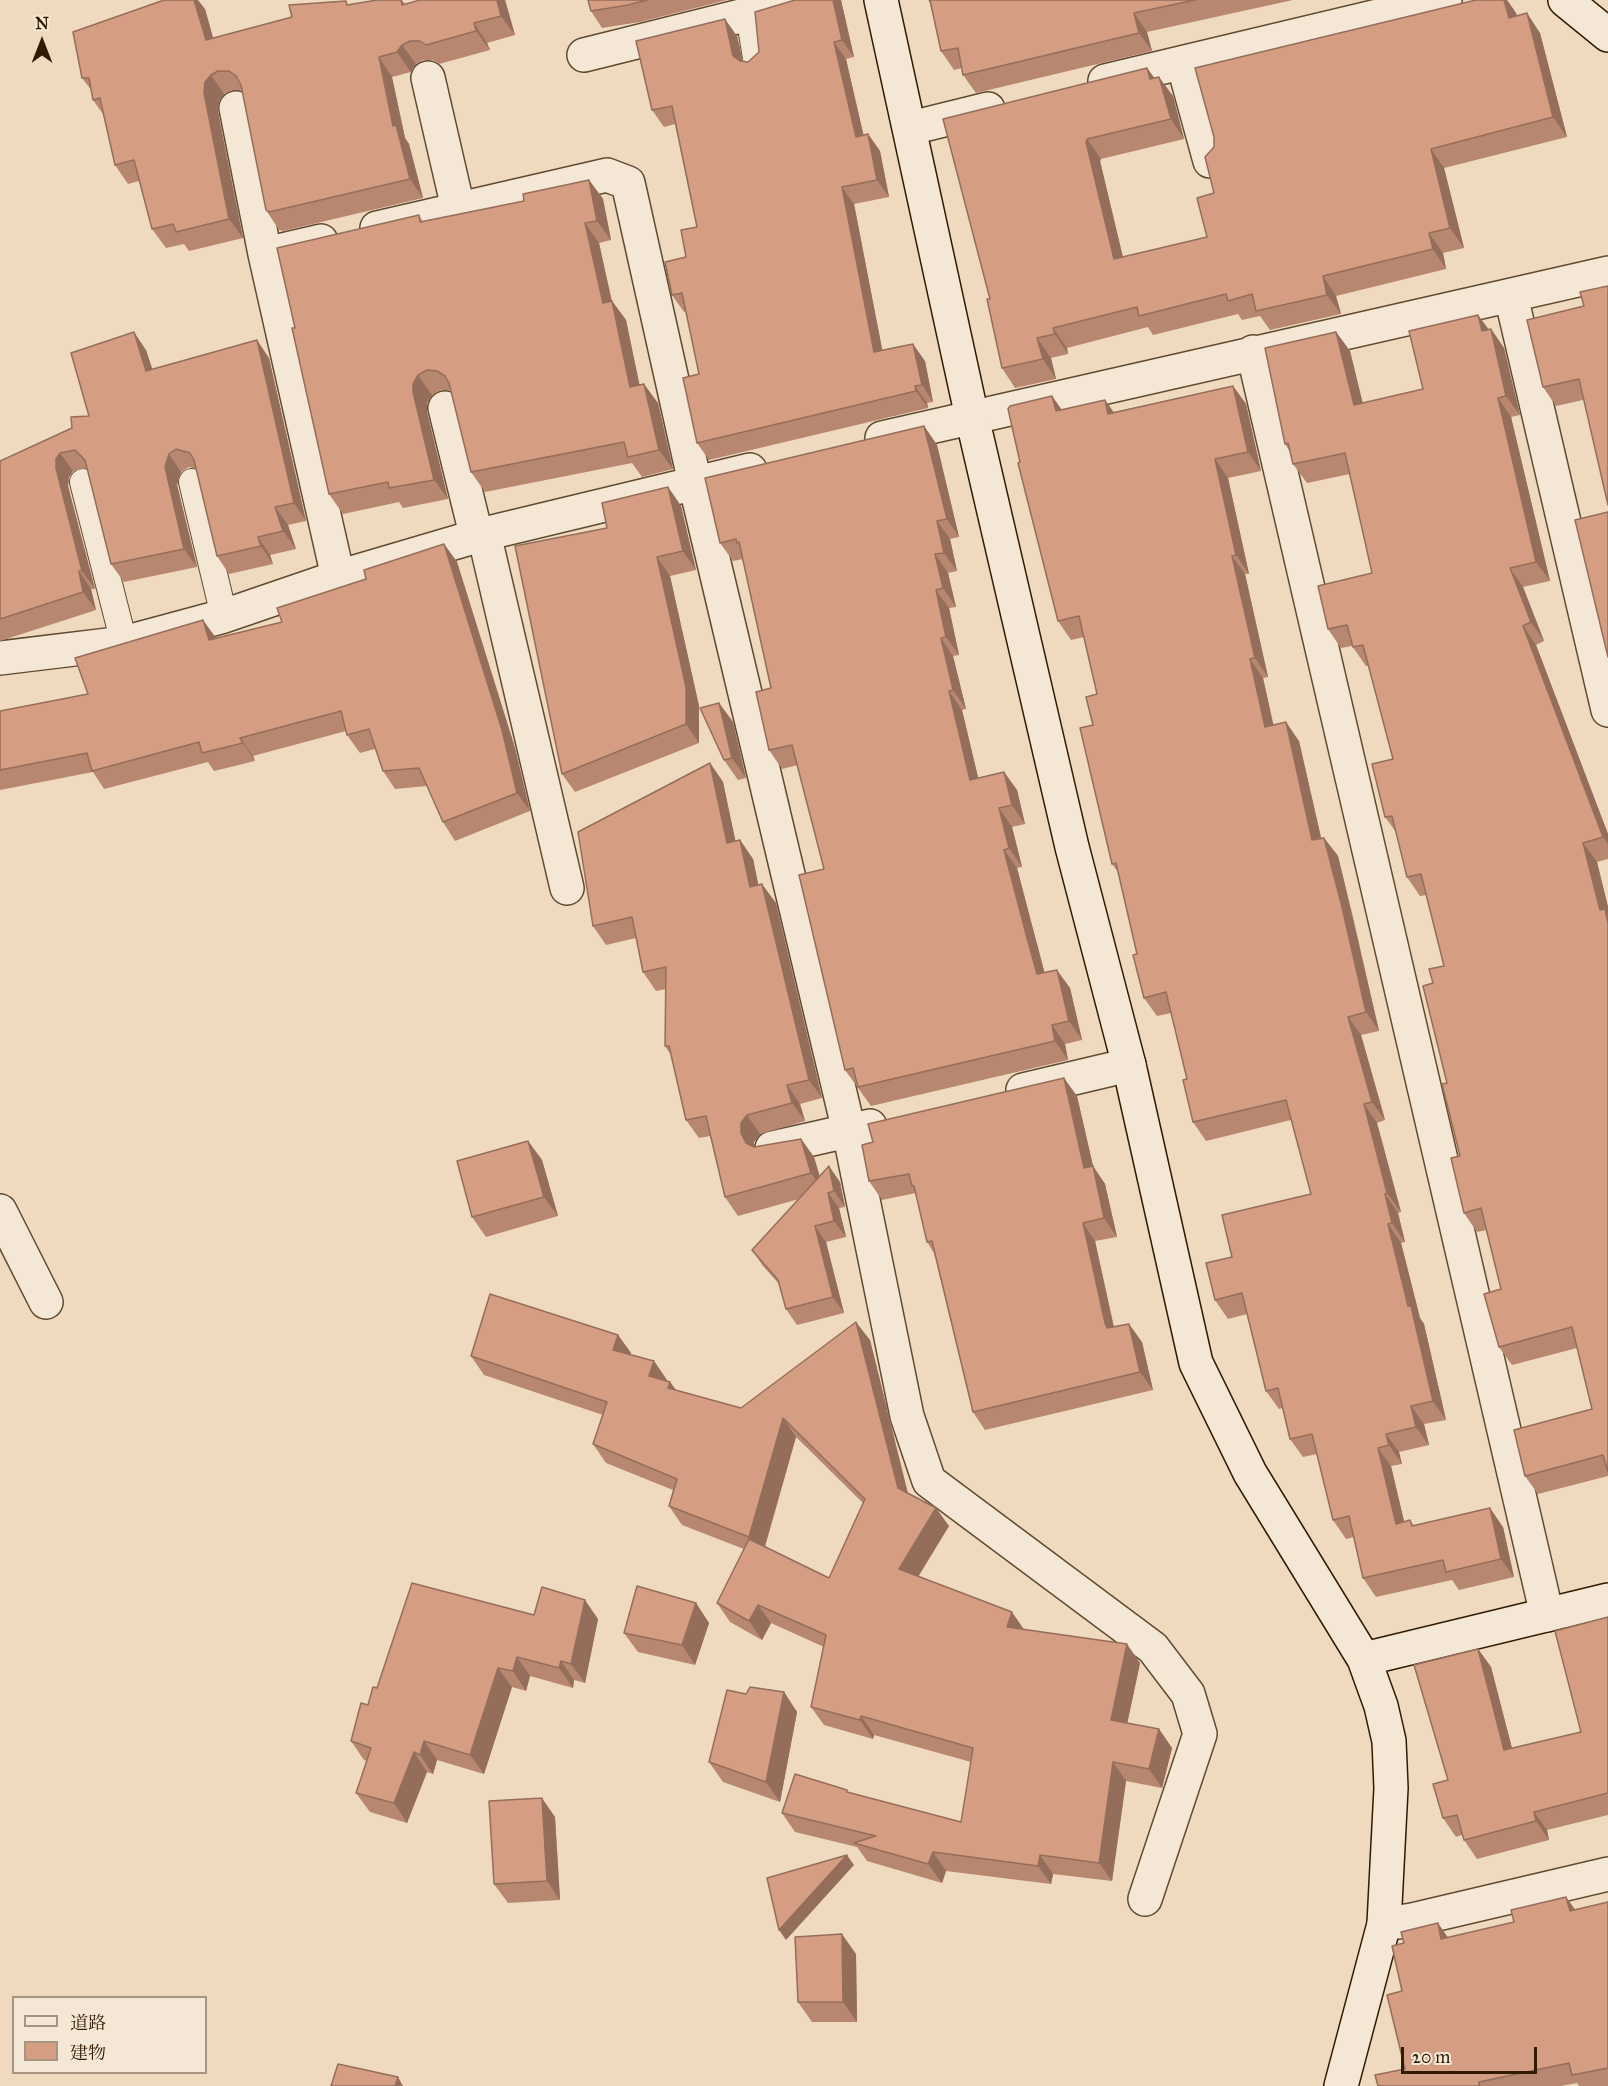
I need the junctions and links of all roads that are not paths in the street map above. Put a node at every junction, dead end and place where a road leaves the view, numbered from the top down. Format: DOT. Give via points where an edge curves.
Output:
graph roads {
  1 [pos="805,0"];
  2 [pos="881,0"];
  3 [pos="1445,0"];
  4 [pos="1565,0"];
  5 [pos="749,15"];
  6 [pos="1608,35"];
  7 [pos="584,55"];
  8 [pos="1183,63"];
  9 [pos="757,64"];
  10 [pos="428,78"];
  11 [pos="1081,87"];
  12 [pos="1013,104"];
  13 [pos="236,108"];
  14 [pos="911,128"];
  15 [pos="1210,161"];
  16 [pos="458,208"];
  17 [pos="265,255"];
  18 [pos="1608,273"];
  19 [pos="1511,296"];
  20 [pos="1253,352"];
  21 [pos="445,408"];
  22 [pos="972,417"];
  23 [pos="857,444"];
  24 [pos="776,464"];
  25 [pos="83,482"];
  26 [pos="192,482"];
  27 [pos="695,483"];
  28 [pos="484,534"];
  29 [pos="338,577"];
  30 [pos="224,616"];
  31 [pos="124,643"];
  32 [pos="0,658"];
  33 [pos="1608,710"];
  34 [pos="567,888"];
  35 [pos="1129,1065"];
  36 [pos="989,1098"];
  37 [pos="896,1120"];
  38 [pos="849,1131"];
  39 [pos="772,1148"];
  40 [pos="0,1211"];
  41 [pos="46,1302"];
  42 [pos="1608,1600"];
  43 [pos="1547,1615"];
  44 [pos="1364,1659"];
  45 [pos="1608,1874"];
  46 [pos="1145,1899"];
  47 [pos="1384,1924"];
  48 [pos="1341,2086"];
  1 -- 5 [label="street"];
  2 -- 14 [label="street"];
  3 -- 8 [label="street"];
  4 -- 6 [label="street"];
  5 -- 7 [label="street"];
  5 -- 9 [label="lane"];
  8 -- 11 [label="street"];
  8 -- 15 [label="street"];
  10 -- 16 [label="street"];
  12 -- 14 [label="street"];
  13 -- 17 [label="street"];
  14 -- 22 [label="street"];
  16 -- 17 [label="street"];
  16 -- 27 [label="street" via="607,175 628,183"];
  17 -- 29 [label="street"];
  18 -- 19 [label="street"];
  19 -- 20 [label="street"];
  19 -- 33 [label="street"];
  20 -- 22 [label="street"];
  20 -- 43 [label="street"];
  21 -- 28 [label="street" via="474,526"];
  22 -- 23 [label="street"];
  22 -- 35 [label="street" via="1072,847"];
  24 -- 27 [label="street"];
  25 -- 31 [label="lane"];
  26 -- 30 [label="lane"];
  27 -- 28 [label="street"];
  27 -- 38 [label="street"];
  28 -- 29 [label="street"];
  28 -- 34 [label="street"];
  29 -- 30 [label="street"];
  30 -- 31 [label="street"];
  31 -- 32 [label="street"];
  35 -- 36 [label="street"];
  35 -- 44 [label="street" via="1196,1363 1250,1473"];
  37 -- 38 [label="street"];
  38 -- 39 [label="street"];
  38 -- 46 [label="street" via="908,1416 928,1481 1153,1648 1188,1694 1200,1734"];
  40 -- 41 [label="street"];
  42 -- 43 [label="street"];
  43 -- 44 [label="street"];
  44 -- 47 [label="street" via="1382,1706 1389,1741 1389,1860"];
  45 -- 47 [label="street"];
  47 -- 48 [label="street"];
}
